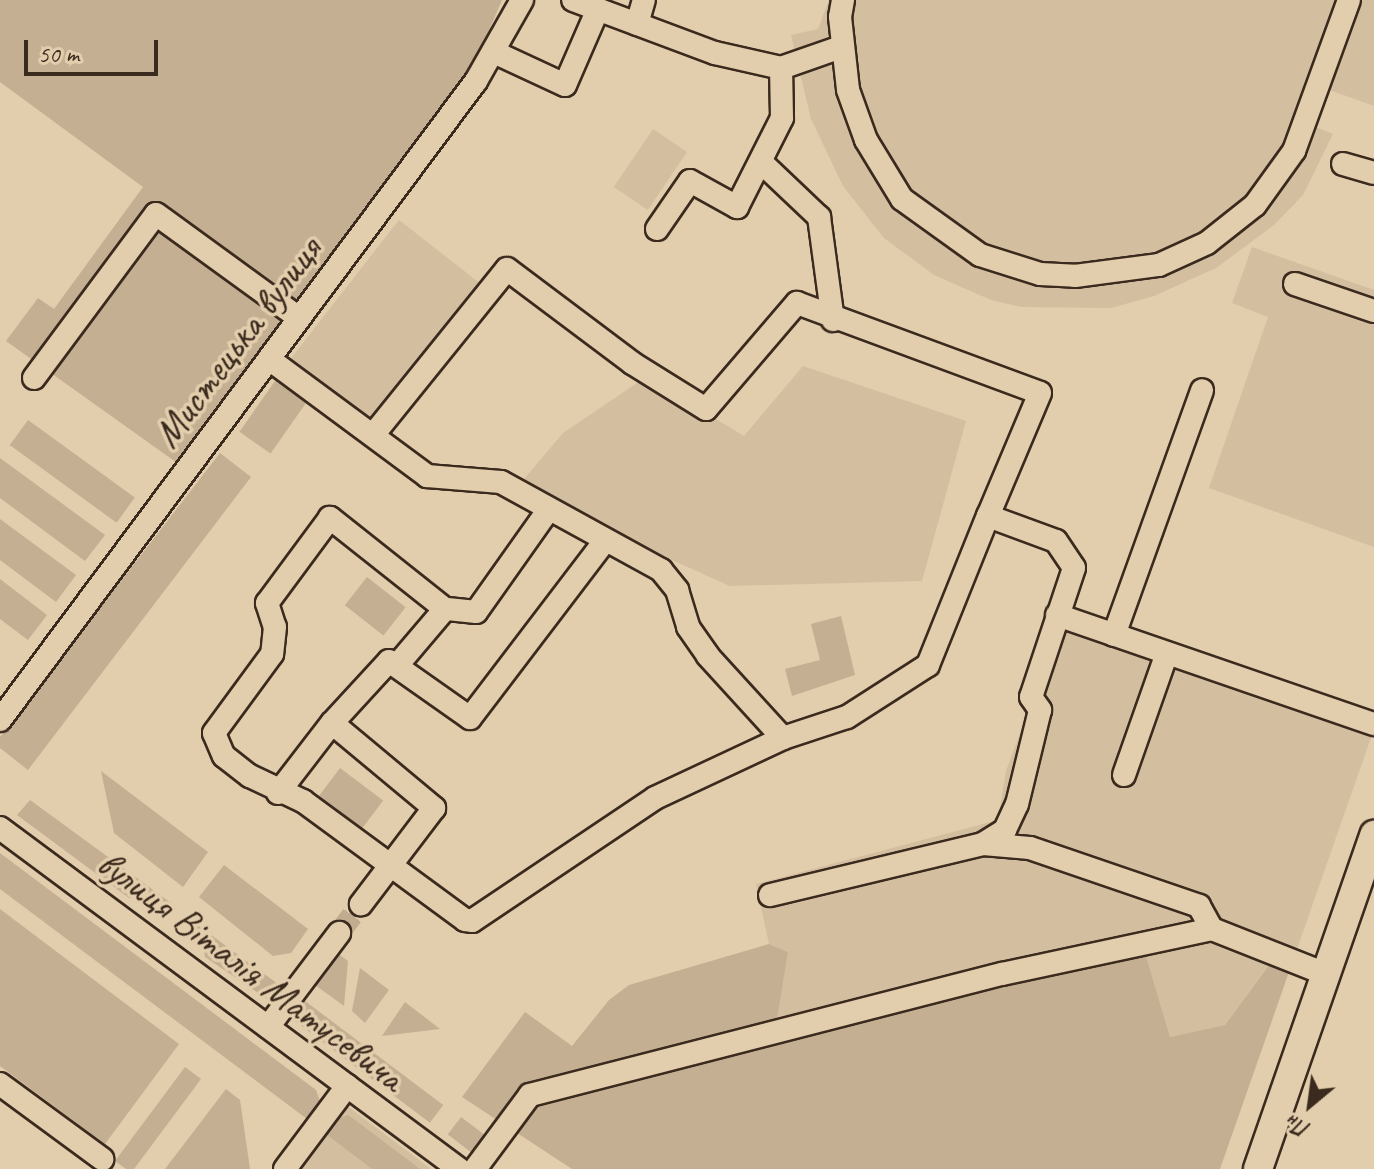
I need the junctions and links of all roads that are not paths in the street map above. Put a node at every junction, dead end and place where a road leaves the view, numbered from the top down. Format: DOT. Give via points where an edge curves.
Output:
graph roads {
  1 [pos="522,0"];
  2 [pos="573,0"];
  3 [pos="644,0"];
  4 [pos="843,0"];
  5 [pos="1349,0"];
  6 [pos="598,9"];
  7 [pos="637,24"];
  8 [pos="841,47"];
  9 [pos="496,53"];
  10 [pos="781,68"];
  11 [pos="762,163"];
  12 [pos="1343,164"];
  13 [pos="1374,173"];
  14 [pos="657,229"];
  15 [pos="1295,284"];
  16 [pos="1374,311"];
  17 [pos="299,318"];
  18 [pos="833,320"];
  19 [pos="269,359"];
  20 [pos="34,378"];
  21 [pos="1202,390"];
  22 [pos="373,435"];
  23 [pos="549,509"];
  24 [pos="988,516"];
  25 [pos="604,542"];
  26 [pos="445,609"];
  27 [pos="1057,615"];
  28 [pos="1114,635"];
  29 [pos="1167,653"];
  30 [pos="399,663"];
  31 [pos="0,720"];
  32 [pos="332,723"];
  33 [pos="1374,724"];
  34 [pos="783,738"];
  35 [pos="1124,775"];
  36 [pos="278,793"];
  37 [pos="0,828"];
  38 [pos="1374,835"];
  39 [pos="983,844"];
  40 [pos="391,865"];
  41 [pos="770,895"];
  42 [pos="361,904"];
  43 [pos="1212,929"];
  44 [pos="339,933"];
  45 [pos="1328,975"];
  46 [pos="268,1027"];
  47 [pos="347,1086"];
  48 [pos="4,1096"];
  49 [pos="102,1159"];
  50 [pos="285,1169"];
  51 [pos="459,1169"];
  52 [pos="475,1169"];
  53 [pos="1258,1169"];
  1 -- 9 [label="street, Мистецька вулиця"];
  2 -- 6 [label="street"];
  3 -- 7 [label="street"];
  4 -- 8 [label="street"];
  5 -- 8 [label="street" via="1294,151 1255,205 1207,243 1179,257 1104,276 1040,274 1007,266 954,240 923,217 886,178 866,140 848,90"];
  6 -- 7 [label="street"];
  6 -- 9 [label="street" via="565,85"];
  7 -- 10 [label="street" via="715,53"];
  8 -- 10 [label="street"];
  9 -- 17 [label="street, Мистецька вулиця"];
  10 -- 11 [label="street" via="782,118"];
  11 -- 14 [label="street" via="737,207 690,181"];
  11 -- 18 [label="street" via="819,217"];
  12 -- 13 [label="street"];
  15 -- 16 [label="street"];
  17 -- 19 [label="street, Мистецька вулиця"];
  17 -- 20 [label="street" via="156,214"];
  18 -- 22 [label="street" via="797,303 706,409 632,363 507,269"];
  18 -- 24 [label="street" via="1040,393"];
  19 -- 22 [label="street"];
  19 -- 31 [label="street, Мистецька вулиця"];
  21 -- 28 [label="street"];
  22 -- 23 [label="street" via="427,476 501,482"];
  23 -- 25 [label="street"];
  23 -- 26 [label="street" via="476,612"];
  24 -- 27 [label="street" via="1056,541 1074,568"];
  24 -- 34 [label="street" via="928,665 847,717"];
  25 -- 30 [label="street" via="470,718"];
  25 -- 34 [label="street" via="661,570 677,590 688,627 701,646"];
  26 -- 30 [label="street"];
  26 -- 36 [label="street" via="330,518 267,603 275,627 272,654 214,733 224,756"];
  27 -- 28 [label="street"];
  27 -- 39 [label="street" via="1031,697 1040,710 1017,804 1005,830"];
  28 -- 29 [label="street"];
  29 -- 33 [label="street"];
  29 -- 35 [label="street"];
  30 -- 32 [label="street" via="389,661"];
  32 -- 36 [label="street"];
  32 -- 40 [label="street" via="434,808"];
  34 -- 40 [label="street" via="655,798 472,921"];
  36 -- 40 [label="street" via="303,801"];
  37 -- 46 [label="street, вулиця Віталія Матусевича"];
  38 -- 45 [label="main road"];
  39 -- 41 [label="street"];
  39 -- 43 [label="street" via="1030,848 1199,906"];
  40 -- 42 [label="street"];
  43 -- 45 [label="street"];
  43 -- 52 [label="street" via="924,993 530,1095"];
  44 -- 46 [label="street"];
  45 -- 53 [label="main road"];
  46 -- 47 [label="street, вулиця Віталія Матусевича"];
  47 -- 50 [label="street"];
  47 -- 51 [label="street, вулиця Віталія Матусевича"];
  48 -- 49 [label="street"];
}
